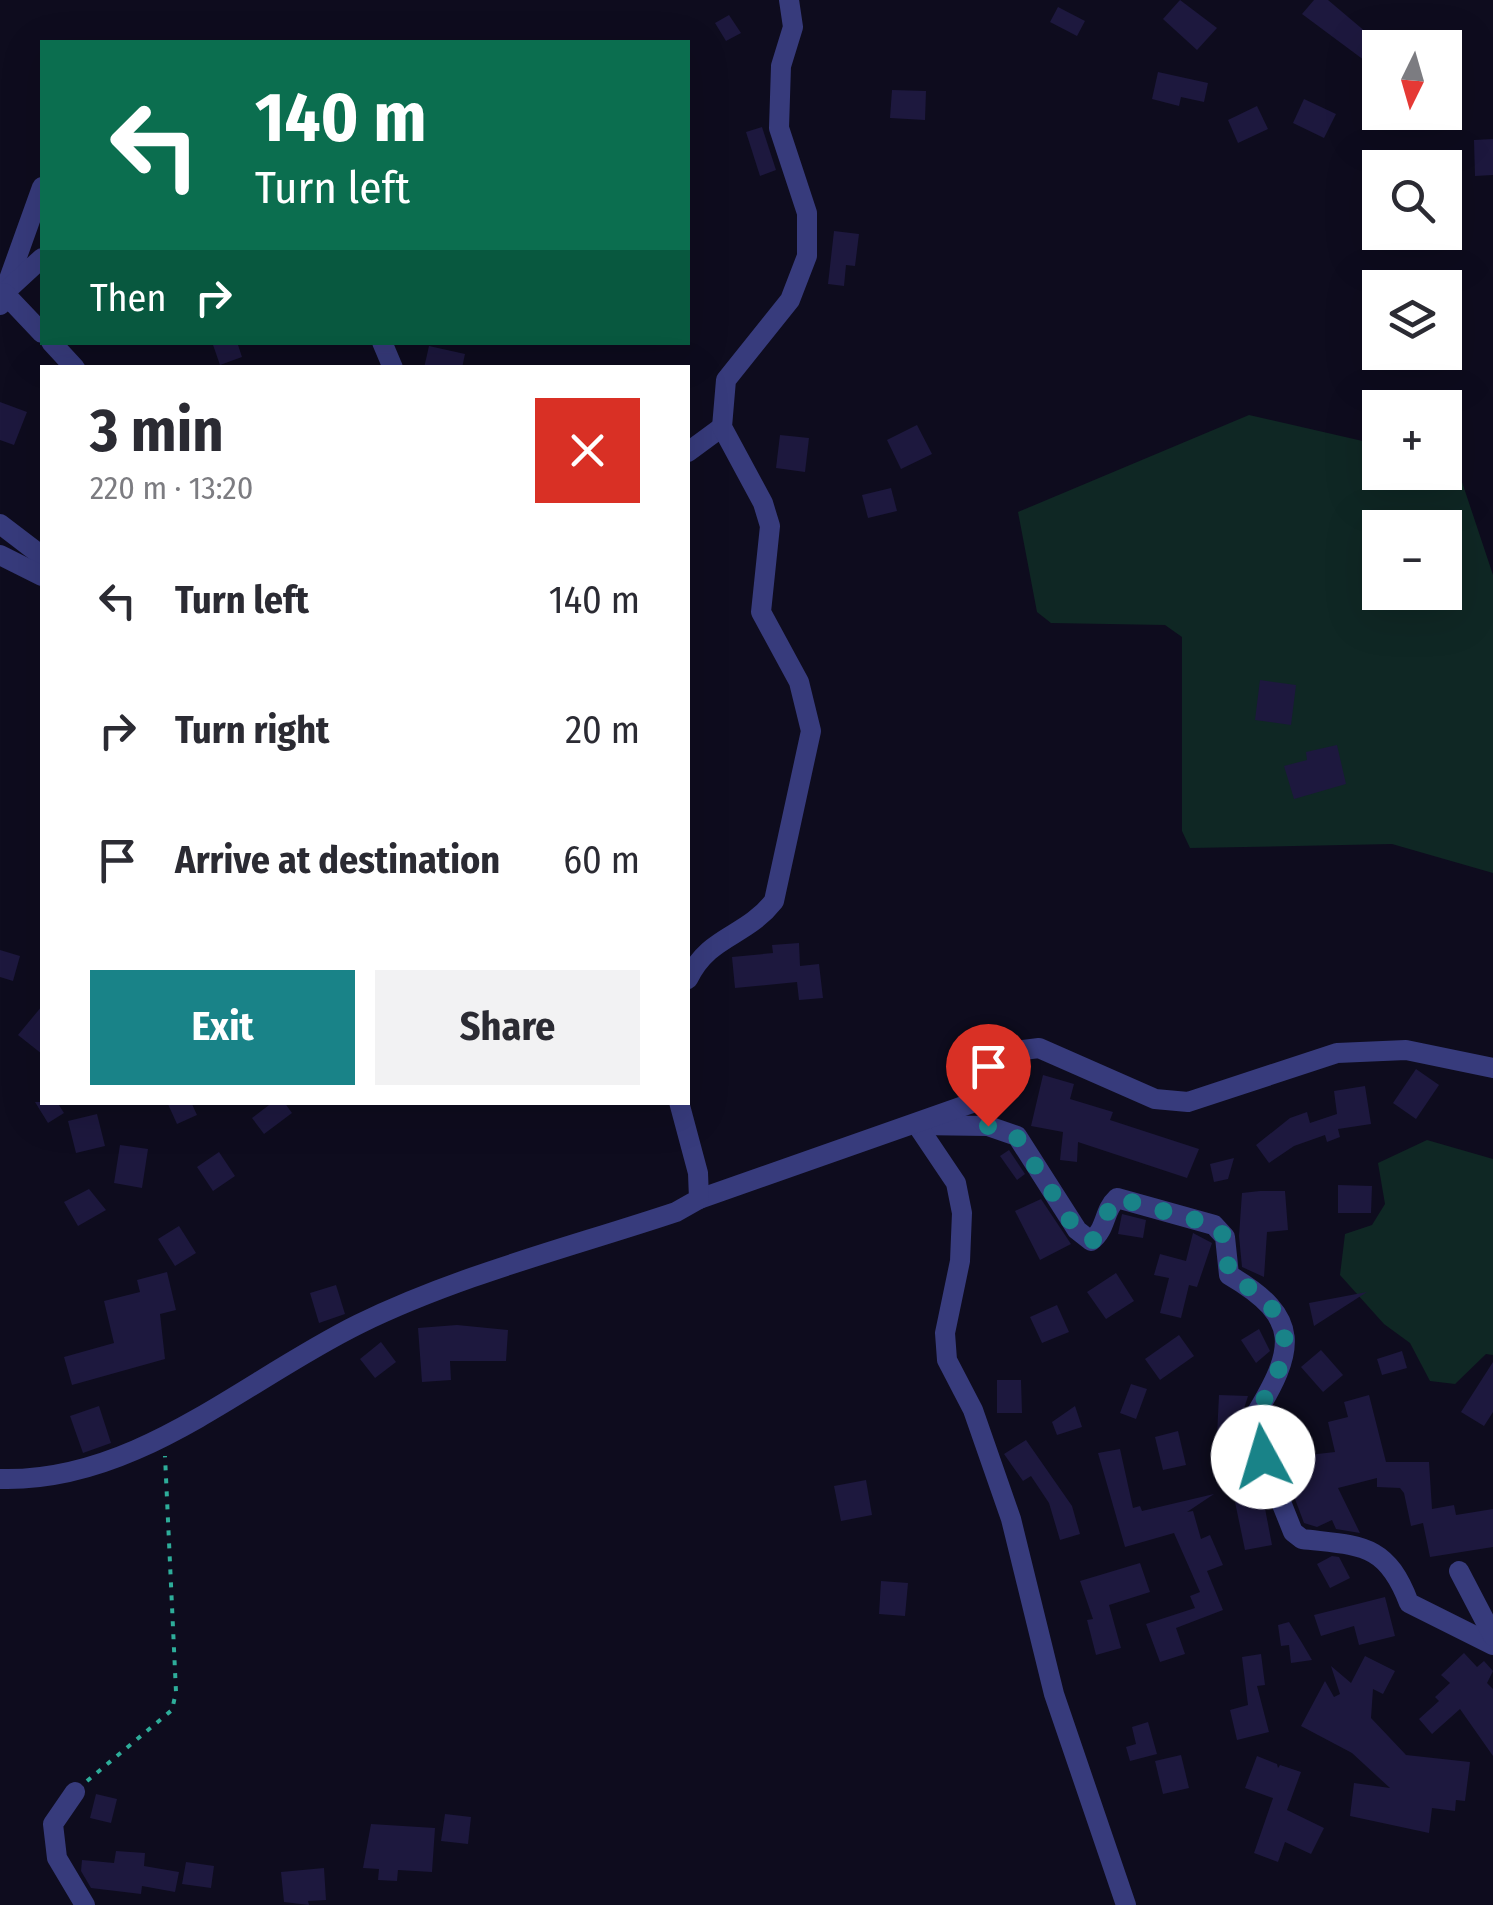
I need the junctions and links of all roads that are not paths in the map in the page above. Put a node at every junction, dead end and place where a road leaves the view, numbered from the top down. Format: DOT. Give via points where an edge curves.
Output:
graph roads {
  1 [pos="790,0"];
  2 [pos="40,193"];
  3 [pos="40,260"];
  4 [pos="2,299"];
  5 [pos="40,332"];
  6 [pos="54,345"];
  7 [pos="72,365"];
  8 [pos="722,427"];
  9 [pos="690,451"];
  10 [pos="0,524"];
  11 [pos="40,554"];
  12 [pos="0,555"];
  13 [pos="40,575"];
  14 [pos="690,975"];
  15 [pos="1493,1068"];
  16 [pos="681,1105"];
  17 [pos="918,1124"];
  18 [pos="699,1199"];
  19 [pos="0,1478"];
  20 [pos="1459,1572"];
  21 [pos="1493,1636"];
  22 [pos="1493,1644"];
  23 [pos="76,1792"];
  24 [pos="85,1905"];
  25 [pos="1126,1905"];
  1 -- 8 [label="street" via="793,27 781,66 779,128 807,213 807,256 790,300 726,380"];
  2 -- 4 [label="street"];
  3 -- 4 [label="street"];
  4 -- 5 [label="street"];
  6 -- 7 [label="street"];
  8 -- 9 [label="street"];
  8 -- 14 [label="street" via="764,503 770,526 761,612 799,682 811,732 774,902 760,919 700,954"];
  10 -- 11 [label="street"];
  12 -- 13 [label="street"];
  15 -- 17 [label="street" via="1406,1050 1337,1053 1188,1102 1155,1099 1040,1048 1023,1050 972,1103"];
  16 -- 18 [label="street"];
  17 -- 18 [label="street"];
  17 -- 22 [label="street" via="988,1126 1016,1136 1076,1230 1092,1241 1117,1198 1214,1225 1225,1237 1229,1275 1268,1298 1284,1327 1282,1370 1254,1417 1294,1532 1302,1539 1371,1548 1398,1574 1409,1603"];
  17 -- 25 [label="street" via="956,1183 962,1213 947,1360 1011,1519 1054,1694"];
  18 -- 19 [label="street" via="357,1324 107,1462 44,1480"];
  20 -- 21 [label="street"];
  23 -- 24 [label="street" via="53,1824 57,1858"];
}
